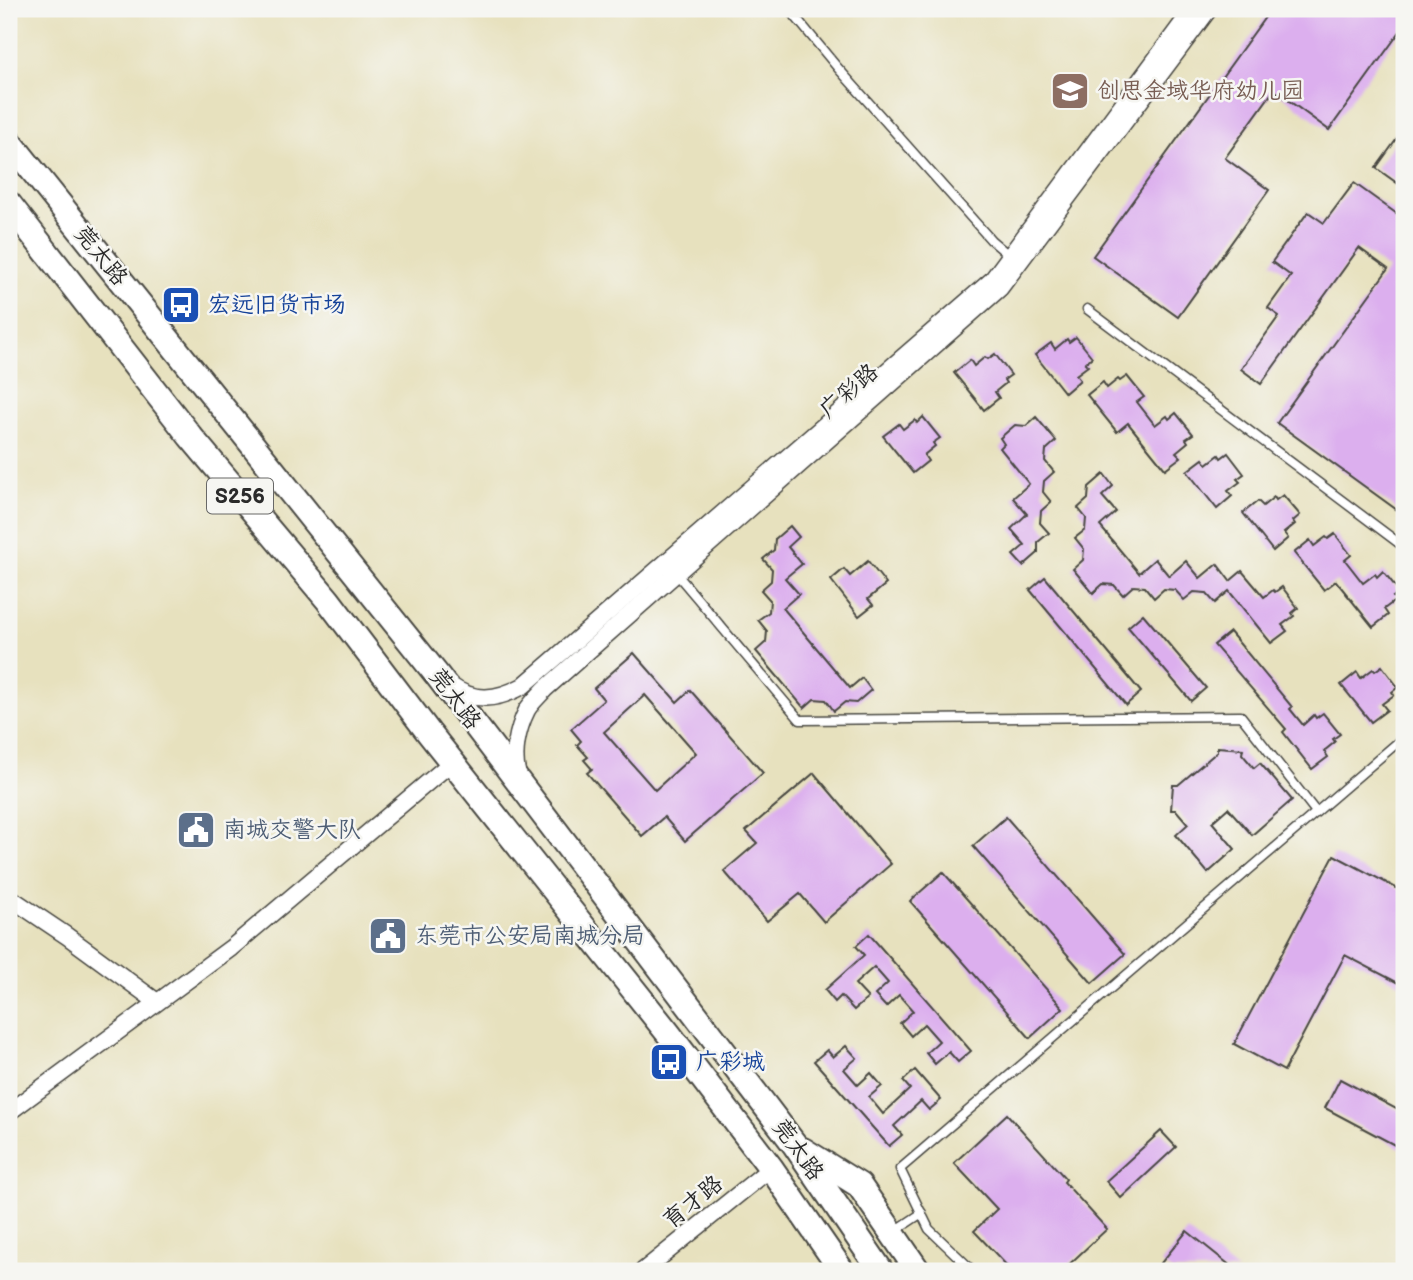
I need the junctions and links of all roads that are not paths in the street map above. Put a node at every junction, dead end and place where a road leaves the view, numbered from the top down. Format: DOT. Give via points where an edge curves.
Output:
graph roads {
  1 [pos="789,9"];
  2 [pos="1193,9"];
  3 [pos="1209,9"];
  4 [pos="9,141"];
  5 [pos="9,204"];
  6 [pos="1015,259"];
  7 [pos="1087,309"];
  8 [pos="1404,547"];
  9 [pos="671,567"];
  10 [pos="437,675"];
  11 [pos="1404,737"];
  12 [pos="452,762"];
  13 [pos="521,785"];
  14 [pos="1317,812"];
  15 [pos="9,897"];
  16 [pos="157,1002"];
  17 [pos="9,1112"];
  18 [pos="796,1145"];
  19 [pos="771,1168"];
  20 [pos="922,1213"];
  21 [pos="892,1232"];
  22 [pos="643,1271"];
  23 [pos="842,1271"];
  24 [pos="881,1271"];
  25 [pos="918,1271"];
  26 [pos="973,1271"];
  1 -- 6 [label="lane" via="991,240"];
  2 -- 6 [label="street, 广彩路"];
  3 -- 6 [label="street, 广彩路"];
  4 -- 10 [label="main road, 莞太路 / S256"];
  5 -- 12 [label="main road, 莞太路 / S256" via="190,436 328,600"];
  6 -- 9 [label="street, 广彩路" via="1000,288"];
  7 -- 8 [label="lane"];
  9 -- 10 [label="street, 广彩路" via="509,694 474,697"];
  9 -- 13 [label="street, 广彩路" via="527,708 515,752"];
  9 -- 14 [label="lane" via="800,720 1241,716"];
  10 -- 13 [label="main road, 莞太路 / S256"];
  11 -- 14 [label="lane"];
  12 -- 16 [label="street" via="231,948"];
  12 -- 19 [label="main road, 莞太路 / S256"];
  13 -- 18 [label="main road, 莞太路 / S256"];
  14 -- 20 [label="lane" via="900,1169"];
  15 -- 16 [label="street"];
  16 -- 17 [label="street"];
  18 -- 21 [label="main road" via="859,1185"];
  18 -- 24 [label="main road, 莞太路 / S256"];
  19 -- 22 [label="street, 育才路"];
  19 -- 23 [label="main road, 莞太路 / S256"];
  20 -- 21 [label="lane"];
  20 -- 26 [label="lane" via="929,1229"];
  21 -- 25 [label="main road"];
}
